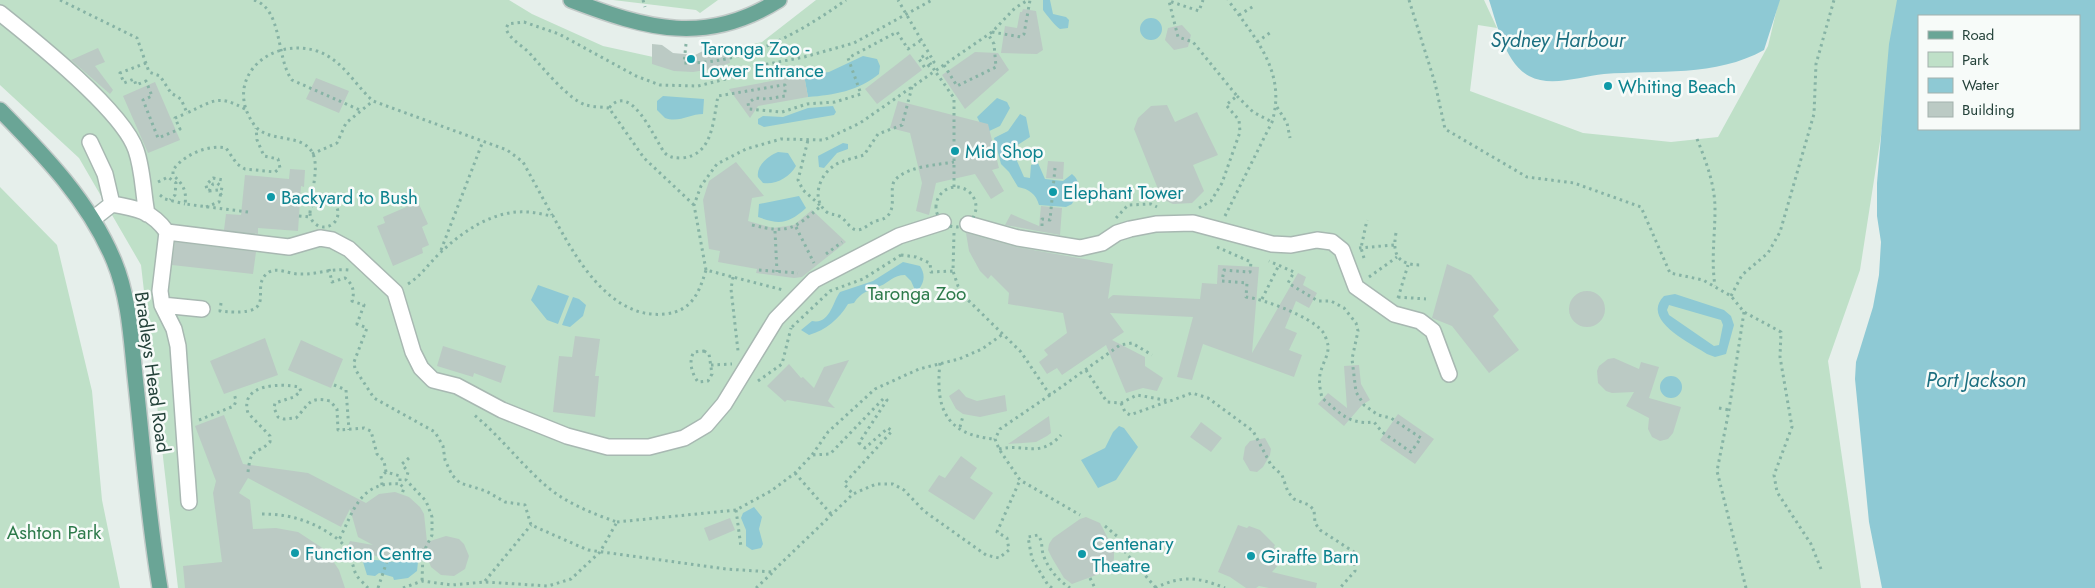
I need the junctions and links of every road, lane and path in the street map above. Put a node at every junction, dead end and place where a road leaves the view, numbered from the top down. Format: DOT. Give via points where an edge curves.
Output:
graph roads {
  1 [pos="60,0"];
  2 [pos="254,0"];
  3 [pos="571,0"];
  4 [pos="643,0"];
  5 [pos="779,0"];
  6 [pos="846,0"];
  7 [pos="898,0"];
  8 [pos="932,0"];
  9 [pos="1029,0"];
  10 [pos="1203,0"];
  11 [pos="1228,0"];
  12 [pos="1409,0"];
  13 [pos="1834,0"];
  14 [pos="645,6"];
  15 [pos="1254,6"];
  16 [pos="0,13"];
  17 [pos="905,14"];
  18 [pos="1239,16"];
  19 [pos="1271,32"];
  20 [pos="990,33"];
  21 [pos="920,41"];
  22 [pos="686,42"];
  23 [pos="1257,42"];
  24 [pos="281,48"];
  25 [pos="146,63"];
  26 [pos="944,65"];
  27 [pos="935,70"];
  28 [pos="912,87"];
  29 [pos="754,90"];
  30 [pos="1237,96"];
  31 [pos="756,98"];
  32 [pos="373,101"];
  33 [pos="1277,106"];
  34 [pos="609,108"];
  35 [pos="245,109"];
  36 [pos="0,110"];
  37 [pos="362,110"];
  38 [pos="187,112"];
  39 [pos="1272,122"];
  40 [pos="256,128"];
  41 [pos="1290,138"];
  42 [pos="1697,139"];
  43 [pos="808,140"];
  44 [pos="483,141"];
  45 [pos="90,142"];
  46 [pos="312,154"];
  47 [pos="954,162"];
  48 [pos="1055,168"];
  49 [pos="223,180"];
  50 [pos="954,187"];
  51 [pos="209,190"];
  52 [pos="972,194"];
  53 [pos="222,196"];
  54 [pos="170,200"];
  55 [pos="314,202"];
  56 [pos="112,204"];
  57 [pos="185,204"];
  58 [pos="694,205"];
  59 [pos="821,206"];
  60 [pos="206,207"];
  61 [pos="1164,210"];
  62 [pos="310,211"];
  63 [pos="248,212"];
  64 [pos="1192,212"];
  65 [pos="147,214"];
  66 [pos="338,214"];
  67 [pos="299,216"];
  68 [pos="553,216"];
  69 [pos="310,217"];
  70 [pos="92,219"];
  71 [pos="1050,220"];
  72 [pos="1367,220"];
  73 [pos="955,224"];
  74 [pos="752,225"];
  75 [pos="796,227"];
  76 [pos="775,231"];
  77 [pos="1218,231"];
  78 [pos="167,232"];
  79 [pos="1117,233"];
  80 [pos="1396,233"];
  81 [pos="899,236"];
  82 [pos="842,242"];
  83 [pos="1211,245"];
  84 [pos="1394,245"];
  85 [pos="1361,248"];
  86 [pos="440,252"];
  87 [pos="901,255"];
  88 [pos="823,256"];
  89 [pos="1398,257"];
  90 [pos="1263,258"];
  91 [pos="818,260"];
  92 [pos="1366,262"];
  93 [pos="814,263"];
  94 [pos="1421,264"];
  95 [pos="1279,265"];
  96 [pos="1408,265"];
  97 [pos="808,268"];
  98 [pos="329,269"];
  99 [pos="350,270"];
  100 [pos="706,270"];
  101 [pos="759,270"];
  102 [pos="1368,270"];
  103 [pos="953,271"];
  104 [pos="777,272"];
  105 [pos="801,272"];
  106 [pos="420,276"];
  107 [pos="1370,277"];
  108 [pos="734,278"];
  109 [pos="1377,282"];
  110 [pos="1715,287"];
  111 [pos="789,291"];
  112 [pos="1392,292"];
  113 [pos="1731,296"];
  114 [pos="1398,297"];
  115 [pos="1262,299"];
  116 [pos="1426,299"];
  117 [pos="221,303"];
  118 [pos="162,305"];
  119 [pos="202,309"];
  120 [pos="1744,312"];
  121 [pos="776,319"];
  122 [pos="791,328"];
  123 [pos="1003,334"];
  124 [pos="738,355"];
  125 [pos="1152,355"];
  126 [pos="940,363"];
  127 [pos="711,365"];
  128 [pos="1086,370"];
  129 [pos="738,374"];
  130 [pos="1449,374"];
  131 [pos="334,385"];
  132 [pos="234,393"];
  133 [pos="1050,395"];
  134 [pos="1170,401"];
  135 [pos="1122,403"];
  136 [pos="1719,408"];
  137 [pos="1729,410"];
  138 [pos="472,413"];
  139 [pos="963,416"];
  140 [pos="194,422"];
  141 [pos="960,428"];
  142 [pos="348,430"];
  143 [pos="1061,435"];
  144 [pos="995,439"];
  145 [pos="998,449"];
  146 [pos="812,455"];
  147 [pos="409,458"];
  148 [pos="248,472"];
  149 [pos="386,472"];
  150 [pos="795,474"];
  151 [pos="1020,480"];
  152 [pos="400,484"];
  153 [pos="382,485"];
  154 [pos="402,494"];
  155 [pos="853,494"];
  156 [pos="189,502"];
  157 [pos="736,510"];
  158 [pos="262,514"];
  159 [pos="831,514"];
  160 [pos="1080,516"];
  161 [pos="617,522"];
  162 [pos="531,525"];
  163 [pos="1105,526"];
  164 [pos="339,540"];
  165 [pos="741,547"];
  166 [pos="600,552"];
  167 [pos="387,561"];
  168 [pos="1822,569"];
  169 [pos="772,572"];
  170 [pos="1090,578"];
  171 [pos="422,581"];
  172 [pos="485,582"];
  173 [pos="160,588"];
  174 [pos="368,588"];
  175 [pos="378,588"];
  176 [pos="403,588"];
  177 [pos="756,588"];
  178 [pos="1052,588"];
  179 [pos="1070,588"];
  180 [pos="1096,588"];
  181 [pos="1155,588"];
  182 [pos="1225,588"];
  183 [pos="1340,588"];
  184 [pos="1746,588"];
  1 -- 25 [label="path" via="136,38"];
  2 -- 24 [label="path" via="262,2 270,11"];
  3 -- 5 [label="main road" via="636,21 692,29 715,28 737,22"];
  4 -- 14 [label="path"];
  6 -- 22 [label="path" via="790,36 735,57 684,63"];
  7 -- 17 [label="path"];
  8 -- 17 [label="path"];
  9 -- 20 [label="path" via="1015,8"];
  9 -- 20 [label="path" via="1021,37"];
  10 -- 30 [label="path" via="1199,11 1169,1 1178,37 1193,42"];
  11 -- 18 [label="path"];
  12 -- 110 [label="path" via="1435,83 1445,129 1527,176 1574,183 1641,207 1670,273 1703,280"];
  13 -- 113 [label="path" via="1816,64 1814,114 1780,232 1768,253 1742,275"];
  15 -- 18 [label="path"];
  16 -- 65 [label="lane" via="86,87 122,125 136,149"];
  17 -- 21 [label="path"];
  17 -- 34 [label="path" via="854,43 804,57 752,66 726,79 698,86 660,85 636,76 559,34 524,22 508,24 506,29 510,37 565,90 585,105"];
  18 -- 23 [label="path"];
  19 -- 23 [label="path"];
  20 -- 26 [label="path"];
  20 -- 26 [label="path" via="996,66 958,86"];
  21 -- 27 [label="path" via="934,62 931,64"];
  21 -- 31 [label="path" via="908,49 896,32 848,58 861,94 782,112 749,109 748,103"];
  23 -- 33 [label="path" via="1277,88"];
  24 -- 32 [label="path" via="303,47 324,54 344,67"];
  24 -- 35 [label="path" via="264,57 250,72 244,90"];
  24 -- 37 [label="path" via="285,71 292,80"];
  25 -- 38 [label="path" via="149,72 160,76 172,93 181,99"];
  25 -- 38 [label="path" via="120,74 124,83 134,79 136,85 146,81 152,96 143,100 158,138 180,129 175,118"];
  26 -- 27 [label="path"];
  27 -- 28 [label="path"];
  27 -- 47 [label="path" via="954,98"];
  28 -- 43 [label="path" via="860,123 824,140"];
  28 -- 59 [label="path" via="902,125 878,134 864,156 835,164 823,176 817,191"];
  29 -- 31 [label="path"];
  29 -- 31 [label="path" via="785,85 787,94"];
  29 -- 34 [label="path" via="718,96 710,140 696,154 688,157 670,157 664,152 650,126 629,103 624,100 613,102"];
  30 -- 39 [label="path" via="1253,112"];
  30 -- 64 [label="path" via="1226,105 1239,120 1240,132 1222,183 1211,201"];
  32 -- 37 [label="path"];
  32 -- 44 [label="path"];
  33 -- 39 [label="path"];
  33 -- 41 [label="path" via="1287,123"];
  34 -- 58 [label="path" via="644,158"];
  35 -- 38 [label="path" via="218,99"];
  35 -- 40 [label="path"];
  36 -- 70 [label="main road, Bradleys Head Road" via="58,170"];
  37 -- 46 [label="path" via="346,123 337,143"];
  39 -- 77 [label="path"];
  40 -- 46 [label="path" via="300,142"];
  40 -- 57 [label="path" via="264,156 278,159 280,168 275,172 245,169 237,164 226,148 208,148 188,157 173,170 186,194"];
  42 -- 110 [label="path" via="1709,168 1715,208 1712,252"];
  43 -- 58 [label="path" via="781,139 746,149 717,164 701,186"];
  43 -- 59 [label="path" via="798,180"];
  44 -- 68 [label="path" via="507,150 523,162"];
  44 -- 86 [label="path"];
  45 -- 56 [label="lane" via="105,174"];
  46 -- 55 [label="path" via="315,161"];
  47 -- 50 [label="path"];
  47 -- 59 [label="path" via="911,170 895,179 890,212 886,218 864,228 850,227 840,216 830,214"];
  48 -- 71 [label="path"];
  49 -- 51 [label="path" via="213,178 208,181 205,188"];
  50 -- 52 [label="path" via="967,189"];
  50 -- 73 [label="path" via="942,192 936,204 938,217"];
  51 -- 53 [label="path" via="218,190"];
  51 -- 53 [label="path" via="213,184 220,184"];
  53 -- 60 [label="path" via="219,202"];
  54 -- 54 [label="path" via="157,188 162,178 168,177 176,183 175,195"];
  54 -- 57 [label="path"];
  55 -- 62 [label="path"];
  55 -- 66 [label="path" via="323,198 332,201"];
  56 -- 65 [label="lane"];
  56 -- 70 [label="lane"];
  57 -- 60 [label="path"];
  58 -- 100 [label="path"];
  59 -- 75 [label="path"];
  60 -- 63 [label="path"];
  61 -- 79 [label="path" via="1151,204 1128,205 1116,215"];
  65 -- 78 [label="lane" via="158,220"];
  67 -- 69 [label="path"];
  68 -- 86 [label="path" via="526,212 505,214 475,226"];
  68 -- 100 [label="path" via="572,251 592,277 611,296 633,309 654,315 674,313 689,305 699,293"];
  70 -- 173 [label="main road, Bradleys Head Road" via="114,262 128,312"];
  72 -- 85 [label="path"];
  73 -- 79 [label="lane" via="1080,248 1102,243"];
  73 -- 81 [label="lane"];
  73 -- 103 [label="path"];
  74 -- 76 [label="path"];
  75 -- 76 [label="path"];
  75 -- 93 [label="path"];
  76 -- 104 [label="path"];
  77 -- 79 [label="lane" via="1193,223 1156,224"];
  77 -- 130 [label="lane" via="1272,244 1332,242 1342,250 1356,287 1394,314 1420,321 1433,331"];
  78 -- 118 [label="lane" via="160,291"];
  78 -- 129 [label="lane" via="289,247 320,238 332,240 349,249 395,292 413,352 421,368 433,380 456,386 536,425 608,447 649,447 684,438 706,424 724,404"];
  80 -- 84 [label="path"];
  81 -- 87 [label="path"];
  81 -- 121 [label="lane" via="814,280"];
  82 -- 88 [label="path"];
  83 -- 115 [label="path" via="1251,262 1250,272 1224,270 1222,281 1247,283 1246,297"];
  84 -- 85 [label="path"];
  84 -- 89 [label="path"];
  85 -- 92 [label="path"];
  86 -- 106 [label="path"];
  87 -- 103 [label="path" via="930,263 931,272"];
  87 -- 122 [label="path" via="863,279 830,291"];
  89 -- 96 [label="path"];
  89 -- 107 [label="path"];
  90 -- 95 [label="path"];
  91 -- 93 [label="path"];
  93 -- 97 [label="path"];
  94 -- 96 [label="path"];
  95 -- 115 [label="path"];
  95 -- 115 [label="path" via="1294,272 1288,283 1318,300 1331,301 1344,308 1356,323 1358,331 1352,359 1356,392 1364,405 1378,415 1391,418 1421,438 1411,452 1382,432 1374,422 1350,421 1322,398 1319,384 1328,346 1324,332"];
  96 -- 114 [label="path"];
  98 -- 99 [label="path"];
  98 -- 117 [label="path" via="302,274 280,270 270,272 263,278 260,303 248,312 220,312"];
  98 -- 162 [label="path" via="332,282 345,278 354,293 352,301 364,305 357,324 368,328 354,362 355,369 374,398 435,432 452,475 460,483 486,491 505,502 525,505"];
  100 -- 108 [label="path"];
  101 -- 104 [label="path"];
  102 -- 107 [label="path"];
  103 -- 123 [label="path" via="968,300"];
  104 -- 105 [label="path"];
  107 -- 109 [label="path"];
  108 -- 111 [label="path"];
  108 -- 124 [label="path" via="731,289"];
  110 -- 113 [label="path"];
  112 -- 114 [label="path"];
  113 -- 120 [label="path"];
  114 -- 116 [label="path"];
  118 -- 119 [label="lane"];
  118 -- 156 [label="lane" via="178,346"];
  120 -- 137 [label="path"];
  120 -- 168 [label="path" via="1781,332 1780,357 1792,427 1774,475 1778,492 1811,544"];
  121 -- 122 [label="path"];
  121 -- 129 [label="lane"];
  122 -- 129 [label="path" via="782,364 758,381"];
  123 -- 126 [label="path" via="982,349"];
  123 -- 133 [label="path" via="1021,352"];
  125 -- 128 [label="path" via="1132,343 1120,345"];
  126 -- 141 [label="path" via="939,400 946,416"];
  126 -- 146 [label="path" via="876,389 828,432"];
  127 -- 127 [label="path" via="712,374 708,381 698,382 693,376 691,357 694,352 704,351 709,354"];
  127 -- 129 [label="path" via="730,362"];
  128 -- 133 [label="path"];
  128 -- 135 [label="path" via="1108,402"];
  131 -- 142 [label="path" via="346,390"];
  132 -- 140 [label="path" via="234,406"];
  133 -- 144 [label="path" via="1000,429"];
  134 -- 135 [label="path" via="1137,395"];
  134 -- 135 [label="path" via="1130,415"];
  134 -- 183 [label="path" via="1192,393 1208,398 1253,431 1271,465 1282,475 1288,492 1314,510 1315,523 1320,530 1354,552 1355,571"];
  136 -- 137 [label="path"];
  137 -- 184 [label="path" via="1717,471"];
  138 -- 161 [label="path" via="546,486 591,513"];
  139 -- 141 [label="path"];
  141 -- 144 [label="path" via="978,437"];
  142 -- 148 [label="path" via="338,430 337,409 330,401 321,399 306,403 296,418 278,417 275,403 300,394 299,387 271,385 252,392 247,399 248,413 270,436 270,442 252,454"];
  142 -- 149 [label="path" via="364,428 371,431"];
  143 -- 145 [label="path" via="1054,443 1036,450"];
  144 -- 145 [label="path"];
  145 -- 151 [label="path"];
  146 -- 150 [label="path"];
  146 -- 155 [label="path" via="830,454 884,398 887,400 859,443 865,448 888,428 892,431 844,484"];
  147 -- 171 [label="path" via="402,464 408,472 406,480 426,501 432,517 432,535 423,553"];
  149 -- 152 [label="path" via="400,476"];
  149 -- 153 [label="path" via="380,476"];
  150 -- 157 [label="path"];
  150 -- 159 [label="path"];
  151 -- 155 [label="path" via="997,532 1007,538 1009,550 999,558 986,555 972,546 924,512 904,490 892,484 876,484"];
  151 -- 160 [label="path"];
  152 -- 153 [label="path"];
  152 -- 154 [label="path" via="404,488"];
  153 -- 164 [label="path" via="374,486 362,495"];
  155 -- 159 [label="path"];
  157 -- 161 [label="path"];
  157 -- 165 [label="path"];
  158 -- 164 [label="path" via="284,514 305,520 324,528"];
  159 -- 169 [label="path"];
  161 -- 166 [label="path"];
  162 -- 166 [label="path" via="588,550"];
  162 -- 172 [label="path"];
  163 -- 181 [label="path" via="1118,537 1126,553"];
  164 -- 174 [label="path" via="349,549 355,571"];
  166 -- 169 [label="path"];
  166 -- 172 [label="path" via="571,579 548,586"];
  167 -- 175 [label="path"];
  169 -- 177 [label="path"];
  170 -- 180 [label="path"];
  171 -- 172 [label="path" via="452,584"];
  171 -- 176 [label="path"];
  178 -- 179 [label="path" via="1032,559 1028,538 1033,535 1038,535 1042,541 1044,555 1057,579"];
  181 -- 182 [label="path" via="1168,581 1188,577"];
}
